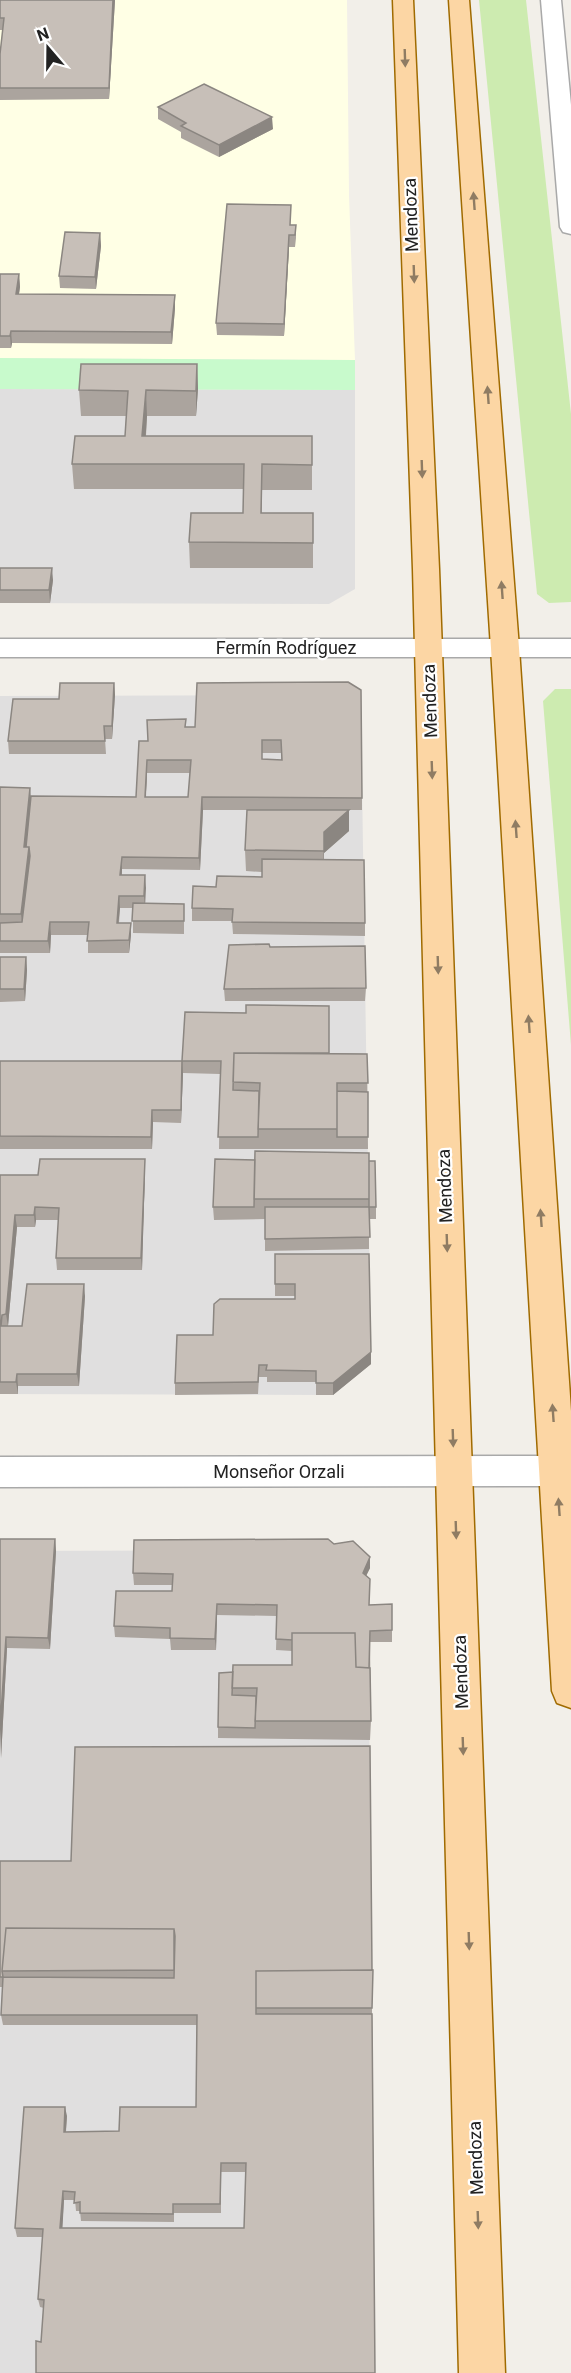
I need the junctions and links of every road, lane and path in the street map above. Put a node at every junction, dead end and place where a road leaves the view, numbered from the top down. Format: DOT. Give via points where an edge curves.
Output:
graph roads {
  1 [pos="403,0"];
  2 [pos="459,0"];
  3 [pos="551,0"];
  4 [pos="568,167"];
  5 [pos="571,226"];
  6 [pos="0,648"];
  7 [pos="428,648"];
  8 [pos="506,648"];
  9 [pos="571,648"];
  10 [pos="454,1471"];
  11 [pos="557,1471"];
  12 [pos="0,1472"];
  13 [pos="571,1691"];
  14 [pos="482,2373"];
  1 -- 7 [label="main road, Mendoza, one-way"];
  8 -- 2 [label="main road, one-way"];
  3 -- 4 [label="street"];
  4 -- 5 [label="street"];
  6 -- 7 [label="street, Fermín Rodríguez"];
  7 -- 8 [label="street, Fermín Rodríguez"];
  7 -- 10 [label="main road, Mendoza, one-way"];
  8 -- 9 [label="street, Fermín Rodríguez"];
  11 -- 8 [label="main road, one-way"];
  10 -- 11 [label="street, Monseñor Orzali"];
  10 -- 12 [label="street, Monseñor Orzali"];
  10 -- 14 [label="main road, Mendoza, one-way"];
  13 -- 11 [label="main road, one-way"];
}
